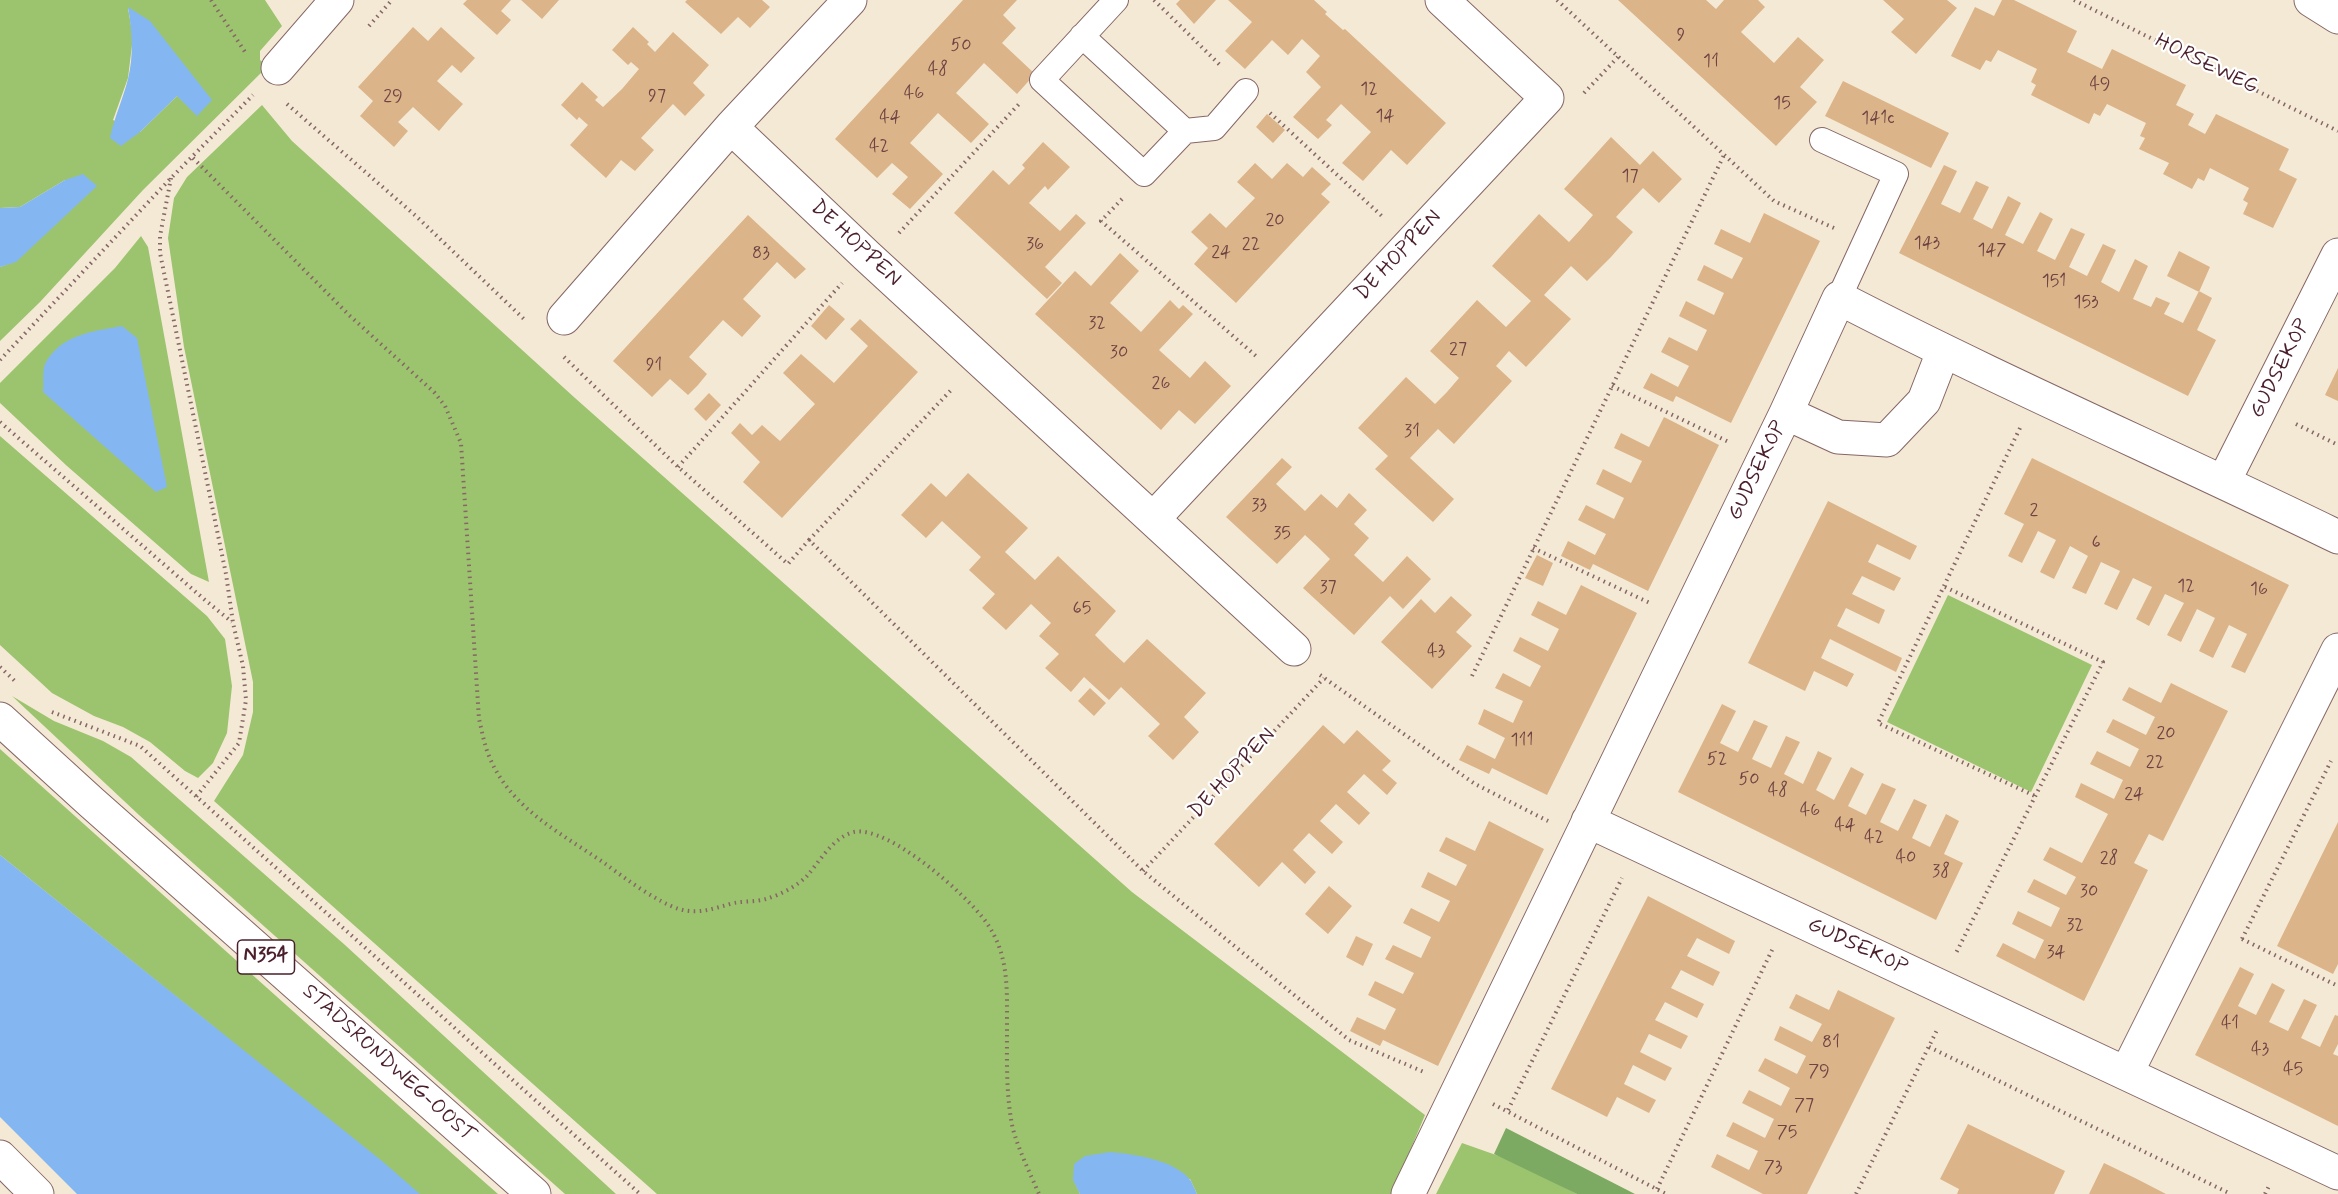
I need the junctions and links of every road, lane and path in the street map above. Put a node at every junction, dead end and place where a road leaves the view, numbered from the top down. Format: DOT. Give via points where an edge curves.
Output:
graph roads {
  1 [pos="211,0"];
  2 [pos="337,0"];
  3 [pos="850,0"];
  4 [pos="1116,0"];
  5 [pos="1154,0"];
  6 [pos="1442,0"];
  7 [pos="1557,0"];
  8 [pos="2074,0"];
  9 [pos="2311,0"];
  10 [pos="2338,17"];
  11 [pos="1082,36"];
  12 [pos="1618,57"];
  13 [pos="272,75"];
  14 [pos="1042,80"];
  15 [pos="1246,91"];
  16 [pos="1547,98"];
  17 [pos="731,128"];
  18 [pos="1185,131"];
  19 [pos="2338,131"];
  20 [pos="1822,140"];
  21 [pos="1724,155"];
  22 [pos="193,158"];
  23 [pos="1144,174"];
  24 [pos="171,178"];
  25 [pos="1864,242"];
  26 [pos="1411,243"];
  27 [pos="2338,255"];
  28 [pos="870,259"];
  29 [pos="1839,298"];
  30 [pos="564,318"];
  31 [pos="532,327"];
  32 [pos="556,349"];
  33 [pos="1943,352"];
  34 [pos="980,359"];
  35 [pos="0,360"];
  36 [pos="1283,380"];
  37 [pos="1612,386"];
  38 [pos="2036,395"];
  39 [pos="2262,406"];
  40 [pos="1786,413"];
  41 [pos="0,422"];
  42 [pos="2338,445"];
  43 [pos="1764,459"];
  44 [pos="678,466"];
  45 [pos="2224,481"];
  46 [pos="1154,519"];
  47 [pos="2338,537"];
  48 [pos="809,540"];
  49 [pos="1533,548"];
  50 [pos="1945,587"];
  51 [pos="1686,620"];
  52 [pos="233,623"];
  53 [pos="1294,649"];
  54 [pos="2338,650"];
  55 [pos="0,667"];
  56 [pos="1472,676"];
  57 [pos="1324,678"];
  58 [pos="17,684"];
  59 [pos="42,708"];
  60 [pos="0,718"];
  61 [pos="2331,761"];
  62 [pos="2035,796"];
  63 [pos="195,798"];
  64 [pos="1584,829"];
  65 [pos="1638,844"];
  66 [pos="1143,871"];
  67 [pos="1789,915"];
  68 [pos="2203,920"];
  69 [pos="2242,939"];
  70 [pos="2338,986"];
  71 [pos="1948,990"];
  72 [pos="1929,1047"];
  73 [pos="2127,1072"];
  74 [pos="1460,1088"];
  75 [pos="1508,1110"];
  76 [pos="0,1157"];
  77 [pos="2338,1173"];
  78 [pos="1657,1189"];
  79 [pos="37,1194"];
  80 [pos="534,1194"];
  81 [pos="640,1194"];
  82 [pos="1039,1194"];
  83 [pos="1408,1194"];
  84 [pos="1666,1194"];
  85 [pos="1856,1194"];
  86 [pos="2231,1194"];
  1 -- 13 [label="path"];
  2 -- 13 [label="street"];
  3 -- 17 [label="street"];
  4 -- 11 [label="lane"];
  5 -- 15 [label="path"];
  6 -- 16 [label="street"];
  7 -- 12 [label="path"];
  8 -- 19 [label="path, HORSEWEG"];
  9 -- 10 [label="street"];
  11 -- 14 [label="lane"];
  11 -- 18 [label="lane"];
  12 -- 16 [label="path" via="1577,100"];
  12 -- 21 [label="path"];
  13 -- 22 [label="path"];
  13 -- 31 [label="path" via="292,110 416,216"];
  14 -- 23 [label="lane"];
  14 -- 28 [label="path"];
  15 -- 18 [label="lane" via="1214,128"];
  15 -- 26 [label="path"];
  16 -- 26 [label="street, DE HOPPEN"];
  17 -- 28 [label="street, DE HOPPEN"];
  17 -- 30 [label="street"];
  18 -- 23 [label="lane"];
  20 -- 25 [label="lane" via="1896,174"];
  21 -- 25 [label="path" via="1774,201"];
  21 -- 37 [label="path"];
  22 -- 24 [label="path"];
  22 -- 82 [label="path" via="445,406 461,443 479,719 488,755 512,794 552,830 678,909 703,913 777,895 805,878 832,845 855,832 879,835 926,864 969,902 998,940 1007,976 1011,1121"];
  23 -- 36 [label="path" via="1101,221"];
  24 -- 35 [label="path"];
  24 -- 52 [label="path" via="160,253"];
  25 -- 29 [label="lane"];
  26 -- 36 [label="street, DE HOPPEN"];
  27 -- 39 [label="street, GUDSEKOP"];
  28 -- 34 [label="street, DE HOPPEN"];
  28 -- 44 [label="path"];
  29 -- 33 [label="street"];
  29 -- 40 [label="street, GUDSEKOP"];
  32 -- 44 [label="path"];
  33 -- 38 [label="street"];
  33 -- 40 [label="street, GUDSEKOP" via="1924,401 1887,440 1838,437"];
  34 -- 46 [label="street, DE HOPPEN"];
  34 -- 48 [label="path"];
  36 -- 46 [label="street, DE HOPPEN"];
  37 -- 43 [label="path"];
  37 -- 49 [label="path"];
  38 -- 45 [label="street"];
  38 -- 50 [label="path"];
  39 -- 42 [label="path"];
  39 -- 45 [label="street, GUDSEKOP"];
  40 -- 43 [label="street, GUDSEKOP"];
  41 -- 52 [label="path"];
  43 -- 51 [label="street, GUDSEKOP"];
  44 -- 48 [label="path" via="788,564"];
  45 -- 47 [label="street"];
  46 -- 53 [label="street, DE HOPPEN"];
  48 -- 66 [label="path"];
  49 -- 51 [label="path"];
  49 -- 56 [label="path"];
  50 -- 62 [label="path" via="1878,723"];
  50 -- 62 [label="path" via="2103,662"];
  51 -- 64 [label="street, GUDSEKOP"];
  52 -- 63 [label="path" via="246,700 239,743"];
  53 -- 57 [label="path"];
  54 -- 68 [label="street"];
  55 -- 58 [label="path"];
  57 -- 64 [label="path" via="1475,784"];
  57 -- 66 [label="path, DE HOPPEN"];
  59 -- 63 [label="path" via="140,746"];
  60 -- 80 [label="street, STADSRONDWEG-OOST / N354"];
  61 -- 69 [label="path"];
  62 -- 71 [label="path"];
  63 -- 81 [label="path"];
  64 -- 65 [label="street, GUDSEKOP"];
  64 -- 74 [label="street, GUDSEKOP"];
  65 -- 67 [label="street, GUDSEKOP"];
  65 -- 75 [label="path"];
  66 -- 74 [label="path" via="1349,1040"];
  67 -- 71 [label="street, GUDSEKOP"];
  67 -- 78 [label="path"];
  68 -- 69 [label="path"];
  68 -- 73 [label="street"];
  69 -- 70 [label="path"];
  71 -- 72 [label="path"];
  71 -- 73 [label="street, GUDSEKOP"];
  72 -- 85 [label="path"];
  72 -- 86 [label="path"];
  73 -- 77 [label="street, GUDSEKOP"];
  74 -- 75 [label="path"];
  74 -- 83 [label="street, GUDSEKOP"];
  75 -- 78 [label="path"];
  76 -- 79 [label="street"];
  78 -- 84 [label="path"];
}
